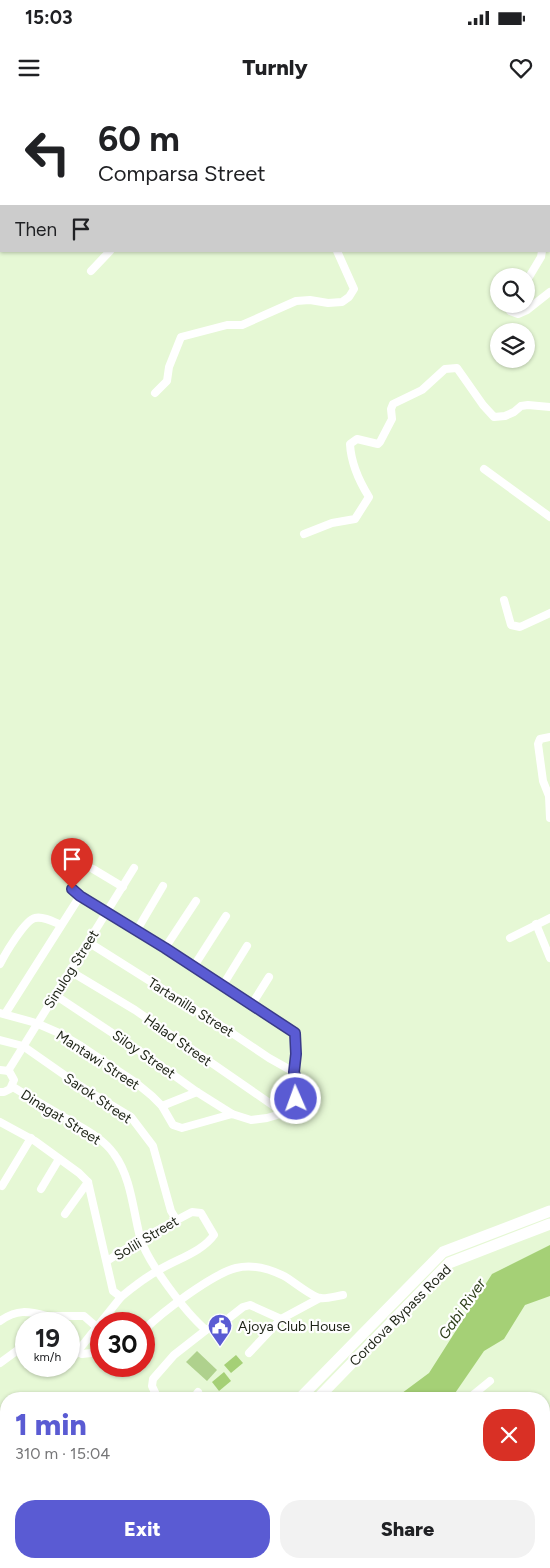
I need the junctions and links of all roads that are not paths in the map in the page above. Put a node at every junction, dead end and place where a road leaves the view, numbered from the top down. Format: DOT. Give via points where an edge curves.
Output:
graph roads {
  1 [pos="109,252"];
  2 [pos="337,252"];
  3 [pos="542,252"];
  4 [pos="534,268"];
  5 [pos="91,271"];
  6 [pos="550,292"];
  7 [pos="535,303"];
  8 [pos="155,393"];
  9 [pos="550,407"];
  10 [pos="484,469"];
  11 [pos="550,516"];
  12 [pos="304,534"];
  13 [pos="504,600"];
  14 [pos="550,612"];
  15 [pos="550,737"];
  16 [pos="550,818"];
  17 [pos="134,868"];
  18 [pos="93,869"];
  19 [pos="163,886"];
  20 [pos="123,887"];
  21 [pos="72,889"];
  22 [pos="80,896"];
  23 [pos="196,901"];
  24 [pos="107,911"];
  25 [pos="226,916"];
  26 [pos="550,918"];
  27 [pos="536,924"];
  28 [pos="61,925"];
  29 [pos="137,930"];
  30 [pos="510,938"];
  31 [pos="88,942"];
  32 [pos="248,946"];
  33 [pos="165,948"];
  34 [pos="550,958"];
  35 [pos="1,961"];
  36 [pos="194,966"];
  37 [pos="70,971"];
  38 [pos="268,977"];
  39 [pos="223,985"];
  40 [pos="55,995"];
  41 [pos="252,1004"];
  42 [pos="2,1014"];
  43 [pos="36,1023"];
  44 [pos="0,1040"];
  45 [pos="23,1046"];
  46 [pos="4,1070"];
  47 [pos="294,1072"];
  48 [pos="13,1087"];
  49 [pos="0,1092"];
  50 [pos="198,1092"];
  51 [pos="162,1106"];
  52 [pos="284,1113"];
  53 [pos="232,1114"];
  54 [pos="0,1122"];
  55 [pos="31,1138"];
  56 [pos="59,1159"];
  57 [pos="88,1182"];
  58 [pos="2,1186"];
  59 [pos="41,1189"];
  60 [pos="550,1211"];
  61 [pos="65,1214"];
  62 [pos="176,1219"];
  63 [pos="550,1224"];
  64 [pos="141,1240"];
  65 [pos="107,1261"];
  66 [pos="157,1270"];
  67 [pos="343,1295"];
  68 [pos="121,1297"];
  69 [pos="320,1298"];
  70 [pos="180,1301"];
  71 [pos="111,1312"];
  72 [pos="15,1314"];
  73 [pos="155,1319"];
  74 [pos="281,1320"];
  75 [pos="0,1321"];
  76 [pos="206,1330"];
  77 [pos="90,1338"];
  78 [pos="80,1348"];
  79 [pos="15,1352"];
  80 [pos="250,1353"];
  81 [pos="0,1363"];
  82 [pos="490,1381"];
  83 [pos="155,1392"];
  84 [pos="306,1392"];
  85 [pos="324,1392"];
  86 [pos="477,1392"];
  1 -- 5 [label="street"];
  2 -- 8 [label="street" via="354,289 348,298 328,303 296,301 242,325 186,334 176,345 167,381"];
  3 -- 4 [label="street"];
  6 -- 7 [label="street"];
  9 -- 12 [label="street" via="522,406 505,416 494,417 456,368 445,369 422,390 393,404 392,419 378,444 357,439 350,444 358,475 369,497 356,519 332,523"];
  10 -- 11 [label="street"];
  13 -- 14 [label="street" via="511,625 515,627"];
  15 -- 16 [label="street" via="540,739 538,744 543,781 549,796"];
  17 -- 20 [label="street, Sinulog Street"];
  18 -- 20 [label="street"];
  19 -- 29 [label="street"];
  20 -- 24 [label="street, Sinulog Street"];
  21 -- 22 [label="street"];
  22 -- 24 [label="street"];
  22 -- 28 [label="street"];
  23 -- 33 [label="street"];
  24 -- 29 [label="street"];
  24 -- 31 [label="street, Sinulog Street"];
  25 -- 36 [label="street"];
  26 -- 27 [label="street"];
  27 -- 30 [label="street"];
  27 -- 34 [label="street"];
  28 -- 35 [label="street" via="36,918 28,921"];
  28 -- 42 [label="street"];
  29 -- 33 [label="street"];
  31 -- 37 [label="street, Sinulog Street"];
  31 -- 47 [label="street, Tartanilla Street"];
  32 -- 39 [label="street"];
  33 -- 36 [label="street"];
  36 -- 39 [label="street"];
  37 -- 40 [label="street, Sinulog Street"];
  37 -- 52 [label="street, Halad Street" via="135,1010"];
  38 -- 41 [label="street"];
  39 -- 41 [label="street"];
  40 -- 43 [label="street, Sinulog Street"];
  40 -- 50 [label="street, Siloy Street"];
  41 -- 47 [label="street" via="295,1033"];
  42 -- 43 [label="street, Mantawi Street"];
  43 -- 45 [label="street, Sinulog Street"];
  43 -- 51 [label="street, Mantawi Street" via="81,1046 135,1082"];
  44 -- 45 [label="street"];
  45 -- 46 [label="street, Sinulog Street"];
  45 -- 62 [label="street, Sarok Street" via="131,1117 153,1146"];
  46 -- 48 [label="street" via="14,1077"];
  47 -- 52 [label="street" via="298,1086 296,1099"];
  48 -- 49 [label="street"];
  48 -- 64 [label="street, Dinagat Street" via="95,1136 114,1153 124,1171"];
  50 -- 51 [label="street"];
  50 -- 53 [label="street, Siloy Street"];
  51 -- 53 [label="street, Mantawi Street" via="170,1122 179,1128"];
  52 -- 53 [label="street" via="251,1120"];
  54 -- 55 [label="street"];
  55 -- 56 [label="street"];
  55 -- 58 [label="street"];
  56 -- 57 [label="street"];
  56 -- 59 [label="street"];
  57 -- 61 [label="street"];
  57 -- 65 [label="street"];
  60 -- 84 [label="main road, Cordova Bypass Road" via="442,1252"];
  62 -- 64 [label="street, Solili Street"];
  62 -- 66 [label="street, Solili Street" via="201,1212 214,1235 208,1244"];
  63 -- 85 [label="main road, Cordova Bypass Road" via="449,1264"];
  64 -- 65 [label="street, Solili Street"];
  64 -- 66 [label="street, Dinagat Street"];
  65 -- 68 [label="street" via="113,1291"];
  66 -- 68 [label="street"];
  66 -- 70 [label="street, Dinagat Street"];
  67 -- 69 [label="street"];
  68 -- 71 [label="street"];
  69 -- 70 [label="street" via="283,1276 256,1266 235,1268"];
  69 -- 74 [label="street"];
  70 -- 73 [label="street"];
  70 -- 76 [label="street, Dinagat Street"];
  72 -- 75 [label="street"];
  74 -- 76 [label="street" via="250,1305"];
  74 -- 80 [label="street"];
  76 -- 83 [label="street" via="174,1355 153,1379"];
  77 -- 78 [label="street"];
  79 -- 81 [label="street"];
  82 -- 86 [label="street"];
}
